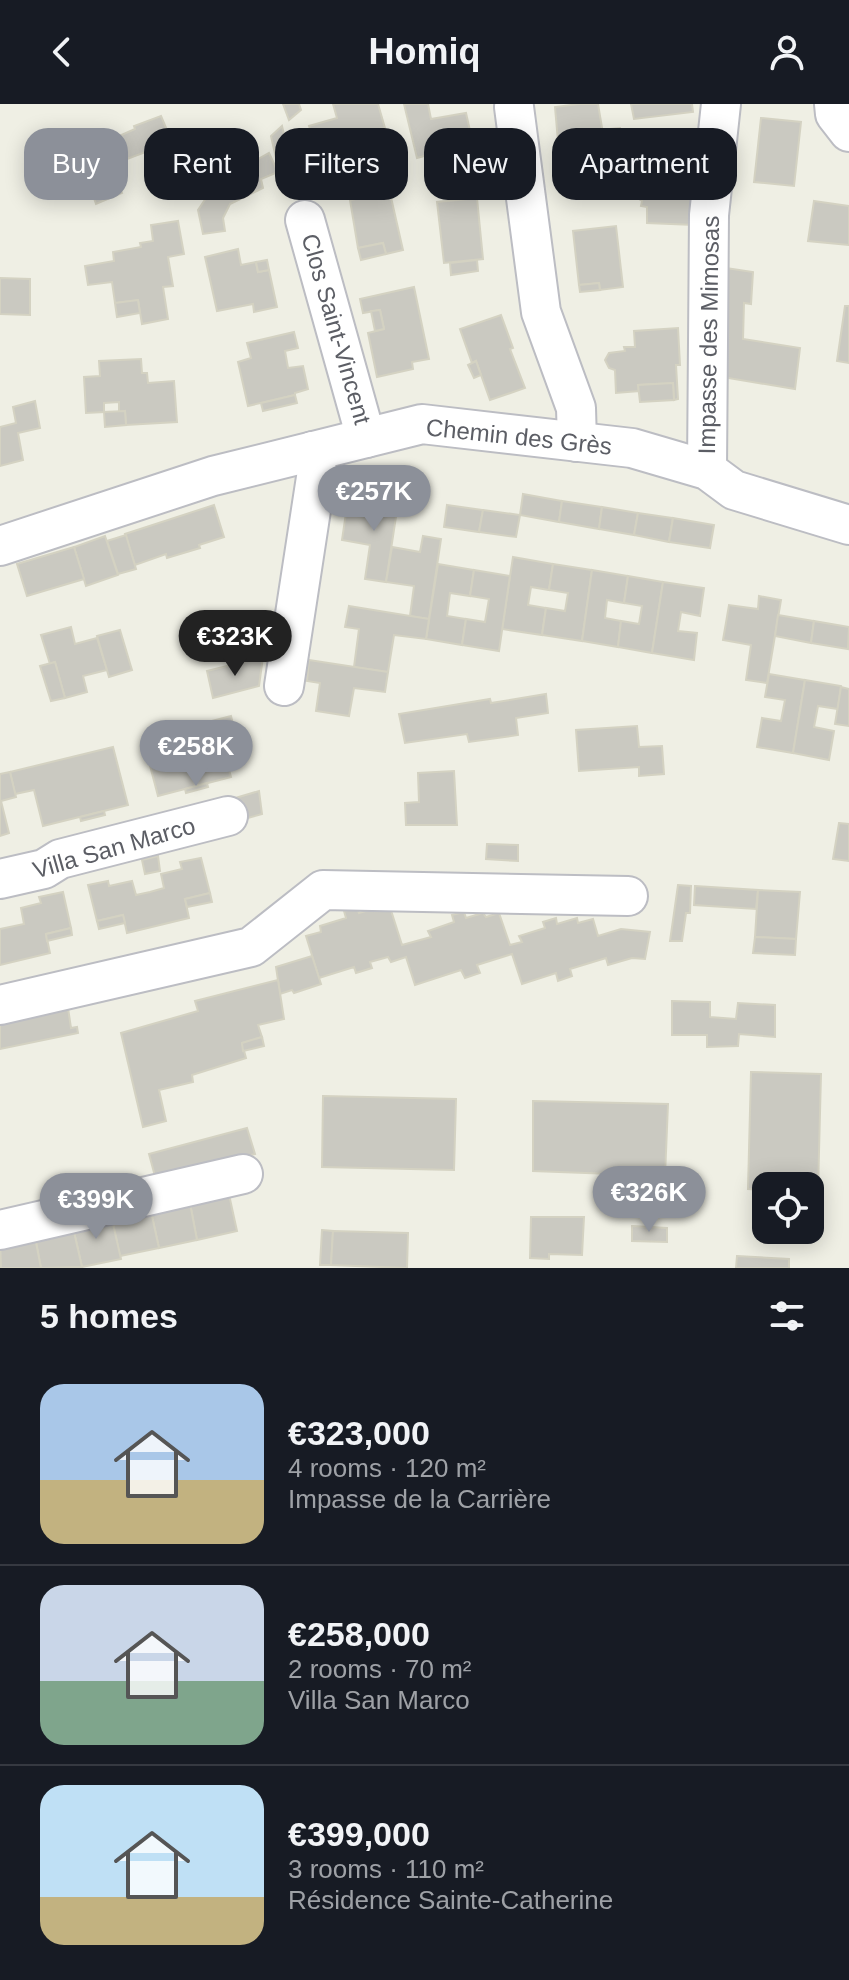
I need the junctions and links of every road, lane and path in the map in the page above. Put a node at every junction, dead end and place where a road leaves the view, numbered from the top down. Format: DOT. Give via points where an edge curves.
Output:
graph roads {
  1 [pos="721,104"];
  2 [pos="834,104"];
  3 [pos="514,107"];
  4 [pos="849,132"];
  5 [pos="305,220"];
  6 [pos="366,438"];
  7 [pos="577,442"];
  8 [pos="313,451"];
  9 [pos="707,470"];
  10 [pos="849,525"];
  11 [pos="0,546"];
  12 [pos="284,686"];
  13 [pos="228,816"];
  14 [pos="0,879"];
  15 [pos="628,896"];
  16 [pos="0,1005"];
  17 [pos="243,1174"];
  18 [pos="0,1230"];
  1 -- 9 [label="street, Impasse des Mimosas" via="709,215"];
  2 -- 4 [label="street"];
  3 -- 7 [label="street" via="541,312 576,408"];
  5 -- 6 [label="street, Clos Saint-Vincent"];
  6 -- 7 [label="street, Chemin des Grès" via="422,424"];
  6 -- 8 [label="street, Chemin des Grès"];
  7 -- 9 [label="street, Chemin des Grès" via="632,448"];
  8 -- 11 [label="street, Chemin des Grès" via="213,476"];
  8 -- 12 [label="street" via="317,471"];
  9 -- 10 [label="street, Chemin des Grès" via="734,490"];
  13 -- 14 [label="street, Villa San Marco"];
  15 -- 16 [label="street" via="323,890 251,947"];
  17 -- 18 [label="street"];
}
